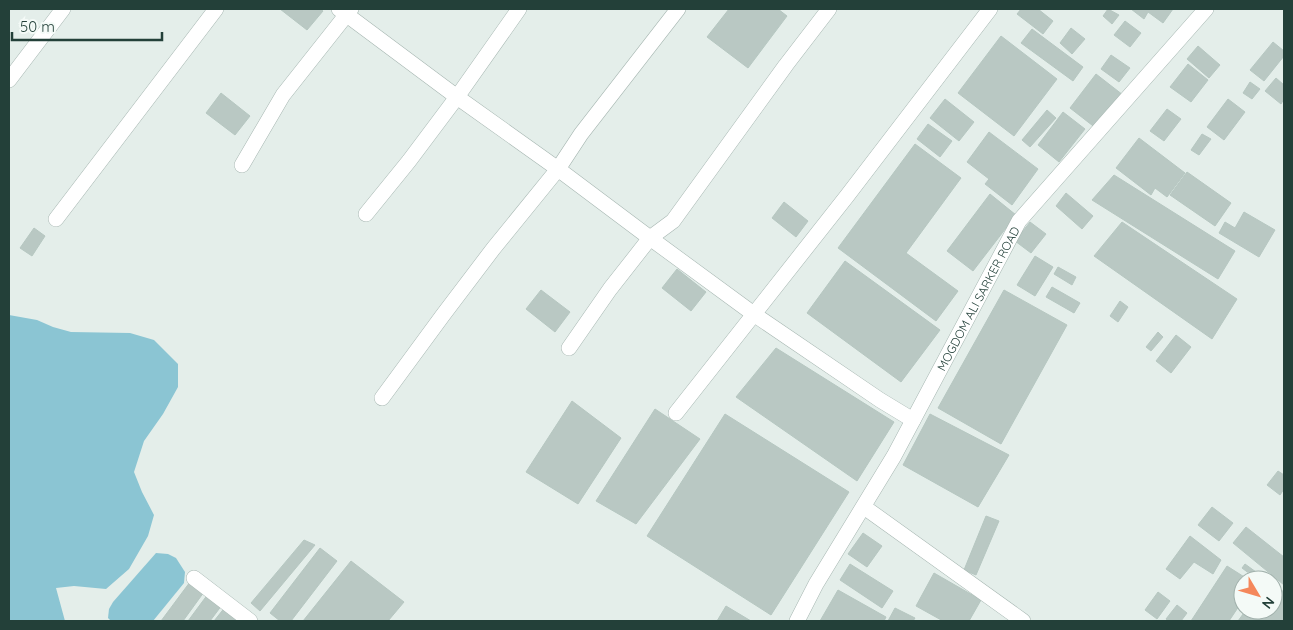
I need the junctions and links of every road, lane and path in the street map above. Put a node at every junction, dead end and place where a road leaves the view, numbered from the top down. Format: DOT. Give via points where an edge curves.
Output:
graph roads {
  1 [pos="62,9"];
  2 [pos="216,9"];
  3 [pos="519,9"];
  4 [pos="678,9"];
  5 [pos="829,9"];
  6 [pos="990,9"];
  7 [pos="1206,9"];
  8 [pos="346,11"];
  9 [pos="9,80"];
  10 [pos="457,97"];
  11 [pos="242,165"];
  12 [pos="558,169"];
  13 [pos="366,214"];
  14 [pos="56,219"];
  15 [pos="650,238"];
  16 [pos="754,315"];
  17 [pos="569,348"];
  18 [pos="382,398"];
  19 [pos="676,413"];
  20 [pos="913,420"];
  21 [pos="864,506"];
  22 [pos="194,578"];
  23 [pos="250,621"];
  24 [pos="797,621"];
  25 [pos="1023,621"];
  1 -- 9 [label="street"];
  2 -- 14 [label="street"];
  3 -- 10 [label="street"];
  4 -- 12 [label="street" via="581,134"];
  5 -- 15 [label="street" via="673,220"];
  6 -- 16 [label="street"];
  7 -- 20 [label="street, MOGDOM ALI SARKER ROAD" via="1019,221"];
  8 -- 10 [label="street"];
  8 -- 11 [label="street" via="283,96"];
  10 -- 12 [label="street"];
  10 -- 13 [label="street"];
  12 -- 15 [label="street"];
  12 -- 18 [label="street"];
  15 -- 16 [label="street"];
  15 -- 17 [label="street" via="610,288"];
  16 -- 19 [label="street"];
  16 -- 20 [label="street"];
  20 -- 21 [label="street, MOGDOM ALI SARKER ROAD"];
  21 -- 24 [label="street, MOGDOM ALI SARKER ROAD"];
  21 -- 25 [label="street"];
  22 -- 23 [label="street"];
}
